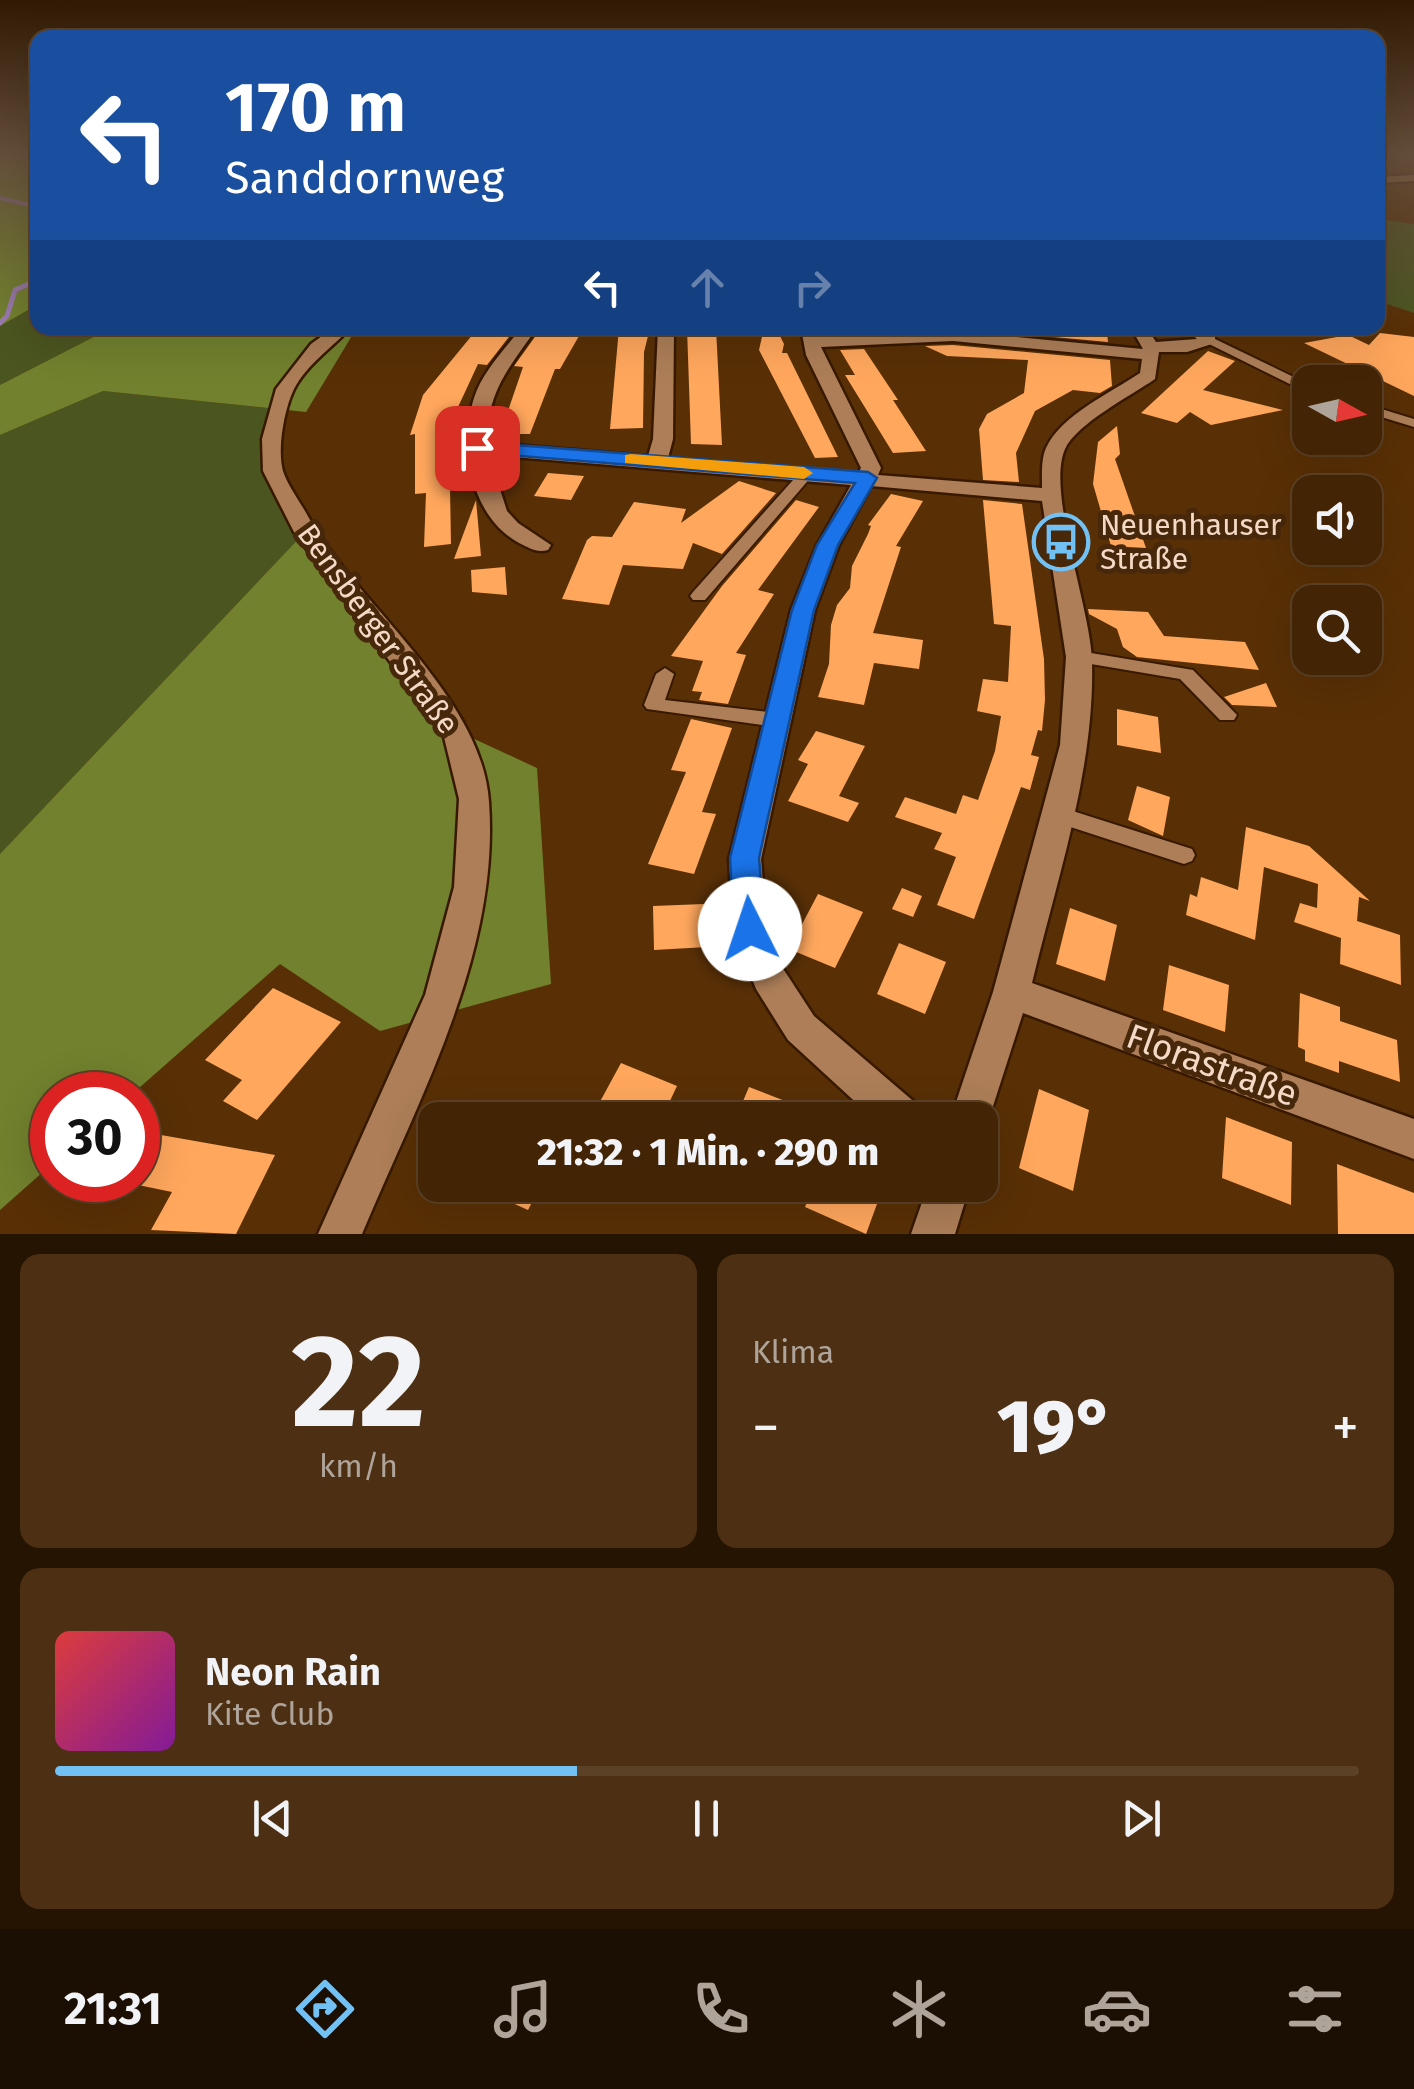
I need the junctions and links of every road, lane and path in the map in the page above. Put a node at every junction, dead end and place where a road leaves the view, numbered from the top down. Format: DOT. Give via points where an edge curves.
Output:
graph roads {
  1 [pos="333,335"];
  2 [pos="524,335"];
  3 [pos="666,335"];
  4 [pos="811,335"];
  5 [pos="982,335"];
  6 [pos="1143,335"];
  7 [pos="1203,335"];
  8 [pos="1209,340"];
  9 [pos="1151,351"];
  10 [pos="1292,381"];
  11 [pos="1382,413"];
  12 [pos="1414,423"];
  13 [pos="477,448"];
  14 [pos="657,461"];
  15 [pos="807,473"];
  16 [pos="868,478"];
  17 [pos="1052,495"];
  18 [pos="540,545"];
  19 [pos="699,596"];
  20 [pos="1080,658"];
  21 [pos="665,674"];
  22 [pos="1227,715"];
  23 [pos="776,720"];
  24 [pos="1057,814"];
  25 [pos="1184,855"];
  26 [pos="1011,992"];
  27 [pos="885,1102"];
  28 [pos="976,1102"];
  29 [pos="1414,1139"];
  30 [pos="943,1202"];
  31 [pos="340,1234"];
  32 [pos="932,1234"];
  1 -- 31 [label="street, Bensberger Straße" via="285,389 272,439 273,470 306,532 457,731 474,799 471,887 442,995"];
  2 -- 13 [label="street" via="487,386"];
  3 -- 14 [label="street"];
  4 -- 16 [label="street" via="814,355 871,468"];
  5 -- 9 [label="street"];
  6 -- 9 [label="street"];
  7 -- 8 [label="street"];
  8 -- 9 [label="street"];
  8 -- 10 [label="lane"];
  9 -- 17 [label="street" via="1150,374 1064,436 1052,460"];
  11 -- 12 [label="lane"];
  13 -- 14 [label="street"];
  13 -- 18 [label="street" via="506,524"];
  14 -- 15 [label="street"];
  15 -- 16 [label="street"];
  15 -- 19 [label="lane"];
  16 -- 17 [label="street"];
  16 -- 23 [label="street" via="828,545 803,610"];
  17 -- 20 [label="street"];
  20 -- 22 [label="lane" via="1186,674"];
  20 -- 24 [label="street" via="1075,745"];
  21 -- 23 [label="lane" via="654,705"];
  23 -- 27 [label="street" via="744,858 750,929 768,978 801,1028"];
  24 -- 25 [label="lane"];
  24 -- 26 [label="street"];
  26 -- 28 [label="street"];
  26 -- 29 [label="street, Florastraße"];
  30 -- 32 [label="street"];
}
